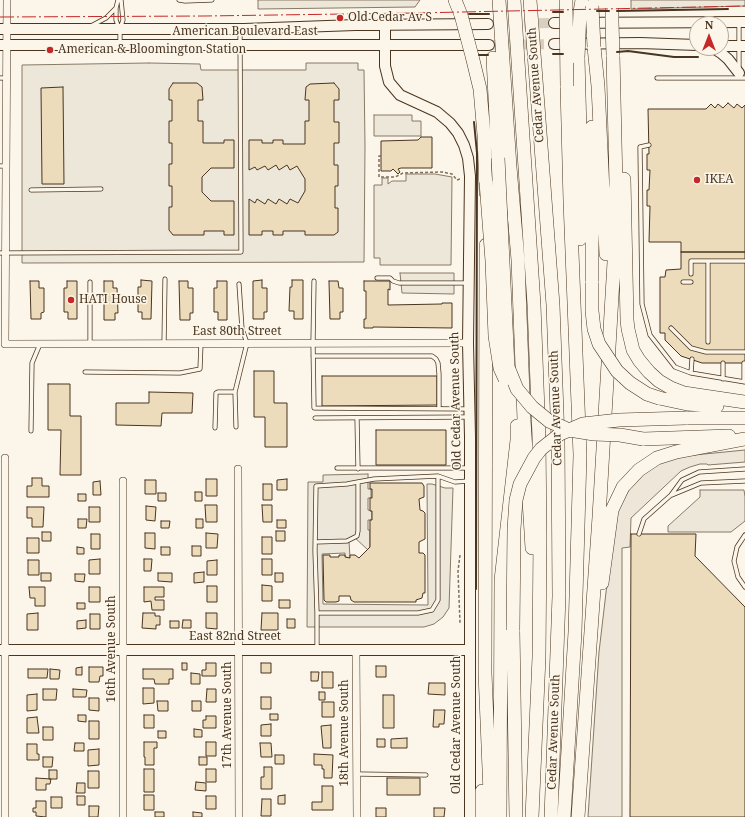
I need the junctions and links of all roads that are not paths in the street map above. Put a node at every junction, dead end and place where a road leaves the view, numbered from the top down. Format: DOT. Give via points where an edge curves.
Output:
graph roads {
  1 [pos="7,0"];
  2 [pos="118,0"];
  3 [pos="121,0"];
  4 [pos="179,0"];
  5 [pos="212,0"];
  6 [pos="455,0"];
  7 [pos="494,0"];
  8 [pos="499,0"];
  9 [pos="514,0"];
  10 [pos="530,0"];
  11 [pos="566,0"];
  12 [pos="588,4"];
  13 [pos="613,4"];
  14 [pos="116,8"];
  15 [pos="742,22"];
  16 [pos="554,23"];
  17 [pos="385,24"];
  18 [pos="488,24"];
  19 [pos="3,29"];
  20 [pos="83,29"];
  21 [pos="120,29"];
  22 [pos="240,29"];
  23 [pos="120,44"];
  24 [pos="554,44"];
  25 [pos="3,45"];
  26 [pos="240,45"];
  27 [pos="489,45"];
  28 [pos="689,45"];
  29 [pos="385,46"];
  30 [pos="729,46"];
  31 [pos="742,46"];
  32 [pos="724,56"];
  33 [pos="613,58"];
  34 [pos="742,76"];
  35 [pos="3,78"];
  36 [pos="657,78"];
  37 [pos="595,85"];
  38 [pos="3,141"];
  39 [pos="649,145"];
  40 [pos="3,166"];
  41 [pos="486,182"];
  42 [pos="101,189"];
  43 [pos="31,190"];
  44 [pos="3,222"];
  45 [pos="3,253"];
  46 [pos="518,260"];
  47 [pos="708,261"];
  48 [pos="745,261"];
  49 [pos="691,274"];
  50 [pos="3,277"];
  51 [pos="377,278"];
  52 [pos="165,279"];
  53 [pos="90,282"];
  54 [pos="314,282"];
  55 [pos="683,282"];
  56 [pos="691,282"];
  57 [pos="469,283"];
  58 [pos="240,284"];
  59 [pos="671,328"];
  60 [pos="708,342"];
  61 [pos="201,343"];
  62 [pos="247,343"];
  63 [pos="313,343"];
  64 [pos="468,343"];
  65 [pos="40,344"];
  66 [pos="90,344"];
  67 [pos="164,344"];
  68 [pos="3,345"];
  69 [pos="745,352"];
  70 [pos="577,355"];
  71 [pos="313,356"];
  72 [pos="692,359"];
  73 [pos="724,363"];
  74 [pos="744,363"];
  75 [pos="608,370"];
  76 [pos="85,372"];
  77 [pos="691,374"];
  78 [pos="723,379"];
  79 [pos="745,382"];
  80 [pos="235,392"];
  81 [pos="745,402"];
  82 [pos="745,407"];
  83 [pos="439,408"];
  84 [pos="470,413"];
  85 [pos="315,418"];
  86 [pos="357,418"];
  87 [pos="745,418"];
  88 [pos="236,427"];
  89 [pos="215,428"];
  90 [pos="31,431"];
  91 [pos="745,438"];
  92 [pos="643,439"];
  93 [pos="5,458"];
  94 [pos="337,468"];
  95 [pos="470,468"];
  96 [pos="238,469"];
  97 [pos="358,469"];
  98 [pos="745,469"];
  99 [pos="438,476"];
  100 [pos="123,481"];
  101 [pos="470,481"];
  102 [pos="745,481"];
  103 [pos="358,483"];
  104 [pos="671,495"];
  105 [pos="639,534"];
  106 [pos="745,535"];
  107 [pos="315,542"];
  108 [pos="745,587"];
  109 [pos="317,613"];
  110 [pos="592,621"];
  111 [pos="3,650"];
  112 [pos="238,650"];
  113 [pos="317,650"];
  114 [pos="356,650"];
  115 [pos="470,650"];
  116 [pos="122,651"];
  117 [pos="538,657"];
  118 [pos="485,674"];
  119 [pos="583,754"];
  120 [pos="356,774"];
  121 [pos="426,775"];
  122 [pos="5,817"];
  123 [pos="123,817"];
  124 [pos="239,817"];
  125 [pos="357,817"];
  126 [pos="470,817"];
  127 [pos="482,817"];
  128 [pos="491,817"];
  129 [pos="500,817"];
  130 [pos="516,817"];
  131 [pos="532,817"];
  132 [pos="551,817"];
  133 [pos="564,817"];
  134 [pos="578,817"];
  135 [pos="584,817"];
  1 -- 19 [label="street"];
  2 -- 14 [label="lane"];
  3 -- 21 [label="lane" via="123,20"];
  4 -- 5 [label="lane"];
  6 -- 41 [label="highway, bridge" via="480,89"];
  7 -- 92 [label="highway, bridge" via="492,13 508,367 517,389 532,407 549,421 569,430"];
  8 -- 46 [label="highway"];
  9 -- 117 [label="highway, Cedar Avenue South" via="534,305 539,438"];
  10 -- 132 [label="highway, Cedar Avenue South" via="553,305 558,440 559,596"];
  11 -- 70 [label="highway, bridge" via="570,201"];
  12 -- 37 [label="highway, bridge" via="594,47"];
  12 -- 70 [label="highway, bridge" via="578,58 581,169"];
  13 -- 33 [label="highway, bridge"];
  14 -- 20 [label="lane" via="106,18"];
  14 -- 21 [label="lane" via="116,20"];
  15 -- 16 [label="main road"];
  15 -- 31 [label="lane"];
  17 -- 18 [label="main road, American Boulevard East"];
  17 -- 22 [label="main road, American Boulevard East"];
  17 -- 29 [label="main road, Old Cedar Avenue South"];
  19 -- 20 [label="main road, American Boulevard East"];
  19 -- 25 [label="street"];
  20 -- 21 [label="main road, American Boulevard East"];
  21 -- 22 [label="main road, American Boulevard East"];
  21 -- 23 [label="lane"];
  22 -- 26 [label="lane"];
  23 -- 25 [label="main road, American Boulevard East"];
  23 -- 26 [label="main road, American Boulevard East"];
  24 -- 28 [label="main road"];
  25 -- 35 [label="street"];
  26 -- 29 [label="main road, American Boulevard East"];
  26 -- 45 [label="lane" via="241,252"];
  27 -- 29 [label="main road, American Boulevard East"];
  29 -- 57 [label="main road, Old Cedar Avenue South" via="386,74 393,88 400,95 437,112 450,123 464,145 470,176"];
  30 -- 31 [label="main road"];
  31 -- 34 [label="lane"];
  32 -- 34 [label="main road"];
  33 -- 75 [label="highway" via="616,184"];
  33 -- 81 [label="highway" via="623,151 627,320 633,350 649,372 671,388 698,396"];
  34 -- 36 [label="lane"];
  35 -- 38 [label="street"];
  37 -- 75 [label="highway" via="606,262"];
  37 -- 82 [label="highway, bridge" via="592,311 599,344 617,371 647,394 687,404"];
  38 -- 40 [label="street"];
  39 -- 77 [label="lane" via="640,147 642,304 650,335 674,367"];
  40 -- 44 [label="street"];
  41 -- 92 [label="highway, bridge" via="495,336 500,368 511,392 527,413 546,427 570,437 594,440"];
  41 -- 118 [label="highway"];
  42 -- 43 [label="lane"];
  44 -- 45 [label="street"];
  45 -- 50 [label="street"];
  46 -- 117 [label="highway"];
  46 -- 129 [label="highway" via="517,440 501,580"];
  47 -- 48 [label="lane"];
  47 -- 49 [label="lane" via="691,261"];
  47 -- 60 [label="lane"];
  50 -- 68 [label="street"];
  51 -- 57 [label="lane" via="387,277 399,283"];
  52 -- 67 [label="lane"];
  53 -- 66 [label="lane"];
  54 -- 63 [label="lane"];
  55 -- 56 [label="lane"];
  57 -- 64 [label="main road, Old Cedar Avenue South"];
  58 -- 62 [label="lane" via="242,329"];
  59 -- 69 [label="lane" via="691,348 706,352"];
  61 -- 62 [label="street, East 80th Street"];
  61 -- 67 [label="street, East 80th Street"];
  61 -- 76 [label="lane" via="200,369 180,373"];
  62 -- 63 [label="street, East 80th Street"];
  62 -- 80 [label="lane"];
  63 -- 64 [label="street, East 80th Street"];
  63 -- 71 [label="lane"];
  64 -- 84 [label="main road, Old Cedar Avenue South"];
  65 -- 66 [label="street, East 80th Street"];
  65 -- 68 [label="street, East 80th Street"];
  65 -- 90 [label="lane" via="32,363"];
  66 -- 67 [label="street, East 80th Street"];
  70 -- 133 [label="highway" via="580,455 575,632"];
  71 -- 83 [label="lane" via="432,356 438,363"];
  71 -- 83 [label="lane" via="314,408"];
  72 -- 77 [label="lane"];
  73 -- 78 [label="lane"];
  74 -- 79 [label="lane"];
  75 -- 110 [label="highway"];
  77 -- 78 [label="lane"];
  78 -- 79 [label="lane"];
  80 -- 88 [label="lane"];
  80 -- 89 [label="lane" via="216,393"];
  83 -- 84 [label="lane"];
  84 -- 86 [label="lane"];
  84 -- 95 [label="main road, Old Cedar Avenue South"];
  85 -- 86 [label="lane"];
  86 -- 97 [label="lane"];
  87 -- 130 [label="highway, bridge" via="618,420 582,424 560,434 534,458 520,484 514,529"];
  91 -- 92 [label="highway" via="688,436"];
  91 -- 110 [label="highway" via="657,458 638,470 623,487 612,510 601,596"];
  93 -- 111 [label="street"];
  94 -- 97 [label="lane"];
  95 -- 97 [label="lane"];
  95 -- 101 [label="main road, Old Cedar Avenue South"];
  96 -- 112 [label="street, 17th Avenue South"];
  98 -- 104 [label="lane" via="699,472 682,480"];
  99 -- 101 [label="lane" via="455,482"];
  99 -- 103 [label="lane" via="374,479"];
  99 -- 109 [label="lane" via="438,600 432,610 418,613"];
  100 -- 116 [label="street, 16th Avenue South"];
  101 -- 115 [label="main road, Old Cedar Avenue South"];
  102 -- 104 [label="lane" via="701,484"];
  103 -- 107 [label="lane" via="357,536 347,541"];
  103 -- 107 [label="lane" via="316,486"];
  104 -- 105 [label="lane" via="644,519"];
  106 -- 108 [label="lane" via="738,544 734,561 738,577"];
  107 -- 109 [label="lane"];
  109 -- 113 [label="lane"];
  110 -- 119 [label="highway"];
  111 -- 116 [label="main road, East 82nd Street"];
  111 -- 122 [label="street"];
  112 -- 113 [label="main road, East 82nd Street"];
  112 -- 116 [label="main road, East 82nd Street"];
  112 -- 124 [label="street, 17th Avenue South"];
  113 -- 114 [label="main road, East 82nd Street"];
  114 -- 115 [label="main road, East 82nd Street"];
  114 -- 120 [label="street, 18th Avenue South"];
  115 -- 126 [label="main road, Old Cedar Avenue South"];
  116 -- 123 [label="street, 16th Avenue South"];
  117 -- 131 [label="highway, Cedar Avenue South"];
  118 -- 127 [label="highway"];
  118 -- 128 [label="highway"];
  119 -- 134 [label="highway"];
  119 -- 135 [label="highway"];
  120 -- 121 [label="lane"];
  120 -- 125 [label="street, 18th Avenue South"];
}
